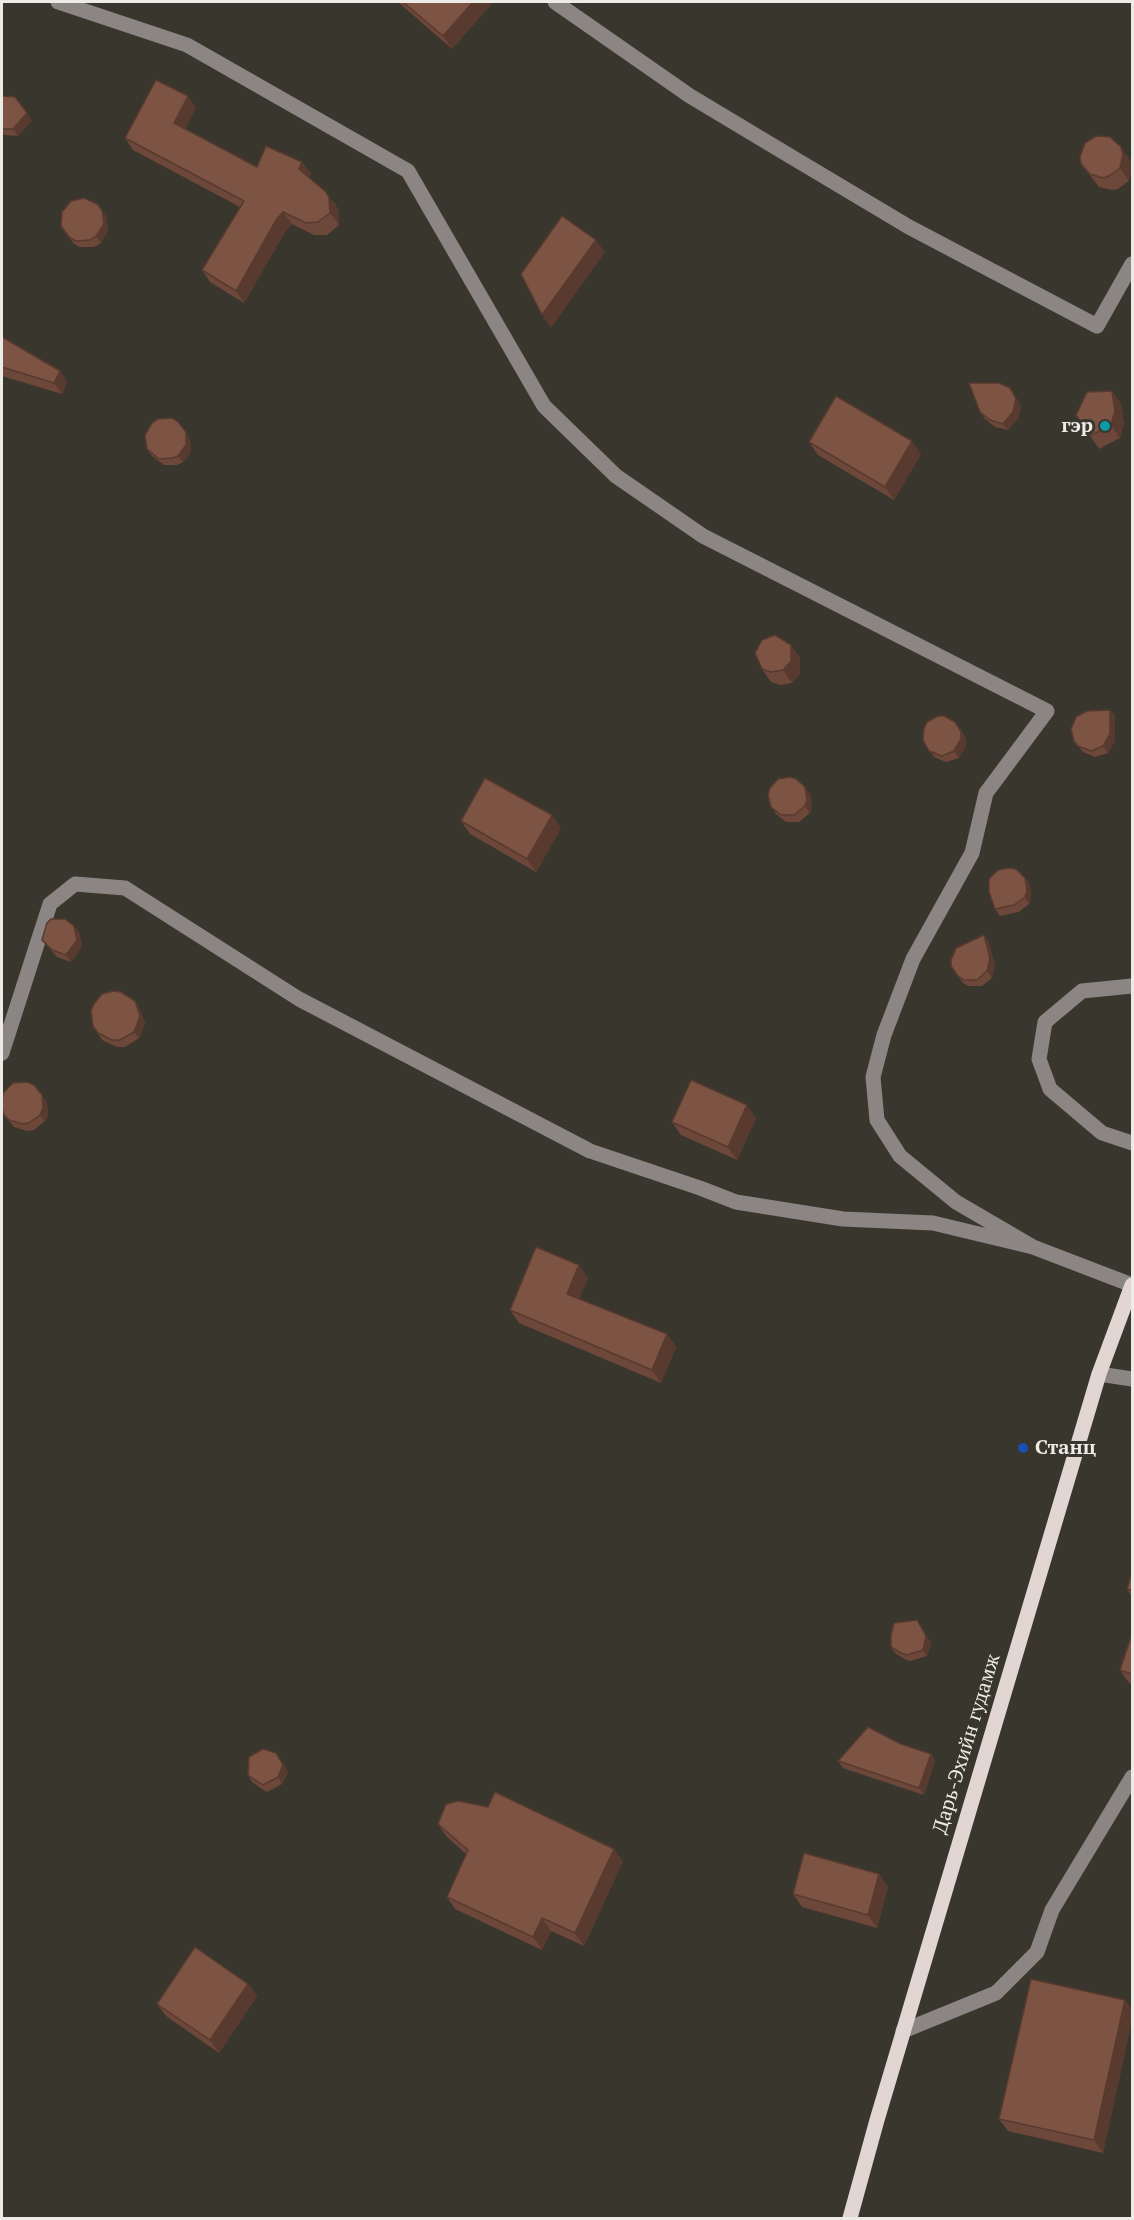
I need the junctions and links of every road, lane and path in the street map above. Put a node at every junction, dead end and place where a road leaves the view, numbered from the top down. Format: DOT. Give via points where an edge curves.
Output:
graph roads {
  1 [pos="58,2"];
  2 [pos="555,2"];
  3 [pos="1132,264"];
  4 [pos="1132,986"];
  5 [pos="2,1053"];
  6 [pos="1132,1143"];
  7 [pos="1033,1247"];
  8 [pos="1132,1285"];
  9 [pos="1098,1374"];
  10 [pos="1132,1379"];
  11 [pos="1132,1776"];
  12 [pos="903,2031"];
  13 [pos="850,2218"];
  1 -- 7 [label="street" via="187,45 408,171 544,406 616,476 703,536 1047,711 986,793 972,853 913,959 884,1035 873,1077 877,1120 900,1156 956,1203"];
  2 -- 3 [label="street" via="690,96 785,153 909,227 1097,326"];
  4 -- 6 [label="street" via="1082,991 1045,1022 1040,1059 1050,1089 1102,1133"];
  5 -- 7 [label="street" via="50,904 75,884 125,888 298,999 590,1151 736,1202 843,1219 933,1223"];
  7 -- 8 [label="street"];
  8 -- 9 [label="main road, Дарь-Эхийн гудамж"];
  9 -- 10 [label="street"];
  9 -- 12 [label="main road, Дарь-Эхийн гудамж"];
  11 -- 12 [label="street" via="1052,1910 1037,1952 996,1993"];
  12 -- 13 [label="main road, Дарь-Эхийн гудамж"];
}
